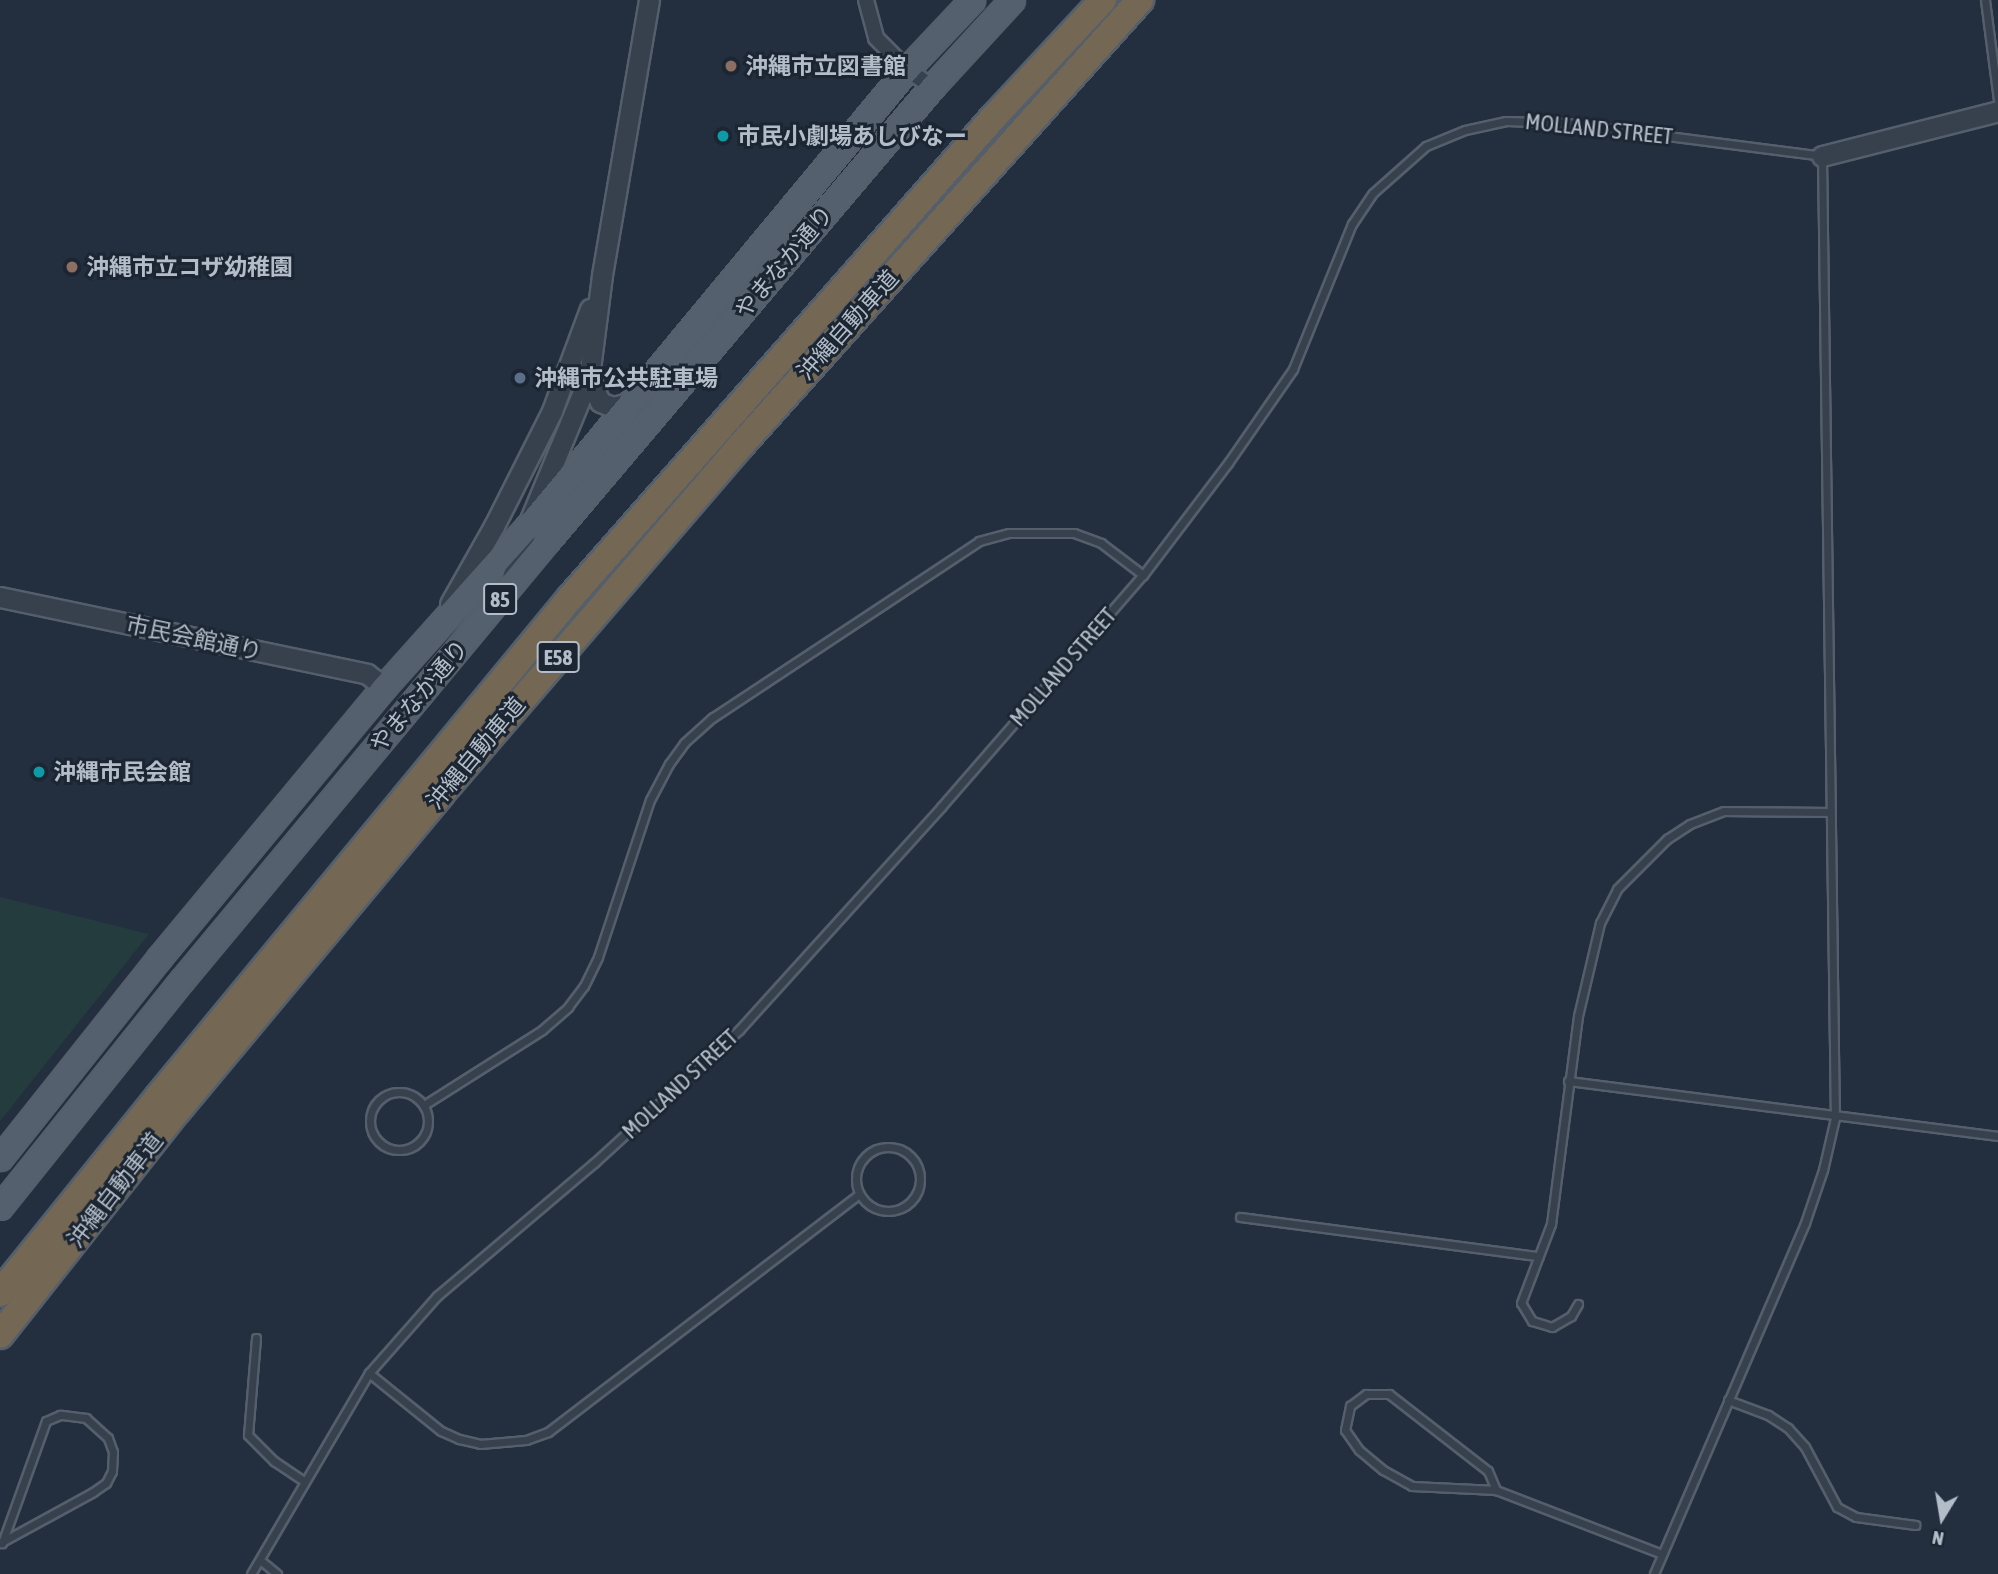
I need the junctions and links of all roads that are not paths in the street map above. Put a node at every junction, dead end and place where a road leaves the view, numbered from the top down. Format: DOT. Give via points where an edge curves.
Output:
graph roads {
  1 [pos="649,0"];
  2 [pos="866,0"];
  3 [pos="972,0"];
  4 [pos="1012,0"];
  5 [pos="1102,0"];
  6 [pos="1140,0"];
  7 [pos="1985,0"];
  8 [pos="1994,49"];
  9 [pos="907,69"];
  10 [pos="932,88"];
  11 [pos="1998,100"];
  12 [pos="1998,111"];
  13 [pos="1822,156"];
  14 [pos="602,275"];
  15 [pos="589,377"];
  16 [pos="633,402"];
  17 [pos="603,475"];
  18 [pos="495,526"];
  19 [pos="518,541"];
  20 [pos="1143,575"];
  21 [pos="508,589"];
  22 [pos="0,597"];
  23 [pos="436,629"];
  24 [pos="384,687"];
  25 [pos="1829,812"];
  26 [pos="1568,1082"];
  27 [pos="424,1105"];
  28 [pos="1835,1118"];
  29 [pos="1998,1136"];
  30 [pos="0,1158"];
  31 [pos="859,1194"];
  32 [pos="0,1207"];
  33 [pos="1240,1217"];
  34 [pos="1538,1256"];
  35 [pos="0,1293"];
  36 [pos="1578,1304"];
  37 [pos="0,1335"];
  38 [pos="256,1338"];
  39 [pos="369,1373"];
  40 [pos="1728,1399"];
  41 [pos="305,1482"];
  42 [pos="1496,1490"];
  43 [pos="1915,1525"];
  44 [pos="1,1543"];
  45 [pos="1662,1554"];
  46 [pos="260,1560"];
  47 [pos="251,1574"];
  48 [pos="277,1574"];
  49 [pos="1654,1574"];
  1 -- 14 [label="street"];
  2 -- 9 [label="street" via="876,38"];
  3 -- 9 [label="main road, やまなか通り / 85"];
  4 -- 10 [label="main road, やまなか通り / 85"];
  5 -- 35 [label="highway, 沖縄自動車道 / E58" via="571,597"];
  6 -- 37 [label="highway, 沖縄自動車道 / E58" via="741,444 449,785 178,1110"];
  7 -- 8 [label="lane"];
  8 -- 11 [label="lane"];
  9 -- 10 [label="street"];
  9 -- 16 [label="main road, やまなか通り / 85"];
  10 -- 17 [label="main road, やまなか通り / 85"];
  12 -- 13 [label="street, MOLLAND STREET"];
  13 -- 20 [label="lane, MOLLAND STREET" via="1566,123 1506,121 1465,130 1426,146 1373,193 1352,224 1293,369"];
  13 -- 25 [label="lane"];
  14 -- 15 [label="street"];
  14 -- 18 [label="street" via="552,411"];
  15 -- 16 [label="street" via="600,402 613,407"];
  15 -- 19 [label="street"];
  16 -- 19 [label="main road, やまなか通り / 85"];
  17 -- 19 [label="street" via="574,496 540,539"];
  17 -- 21 [label="main road, やまなか通り / 85"];
  18 -- 19 [label="street"];
  18 -- 23 [label="street"];
  19 -- 21 [label="street"];
  19 -- 23 [label="main road, やまなか通り / 85"];
  20 -- 27 [label="lane" via="1101,543 1074,533 1009,533 979,541 712,718 676,753 650,800 584,986 542,1030"];
  20 -- 39 [label="lane, MOLLAND STREET" via="739,1030 594,1163 437,1296"];
  21 -- 32 [label="main road, やまなか通り / 85" via="182,980"];
  22 -- 24 [label="street, 市民会館通り" via="367,674"];
  23 -- 24 [label="main road, やまなか通り / 85"];
  24 -- 30 [label="main road, やまなか通り / 85"];
  25 -- 26 [label="lane" via="1724,811 1690,824 1639,864 1616,889 1600,923"];
  25 -- 28 [label="lane"];
  26 -- 28 [label="lane"];
  26 -- 34 [label="lane" via="1551,1224"];
  27 -- 27 [label="lane" via="410,1094 386,1095 376,1102 370,1116 376,1140 391,1150 411,1148 422,1140 428,1129"];
  28 -- 29 [label="lane"];
  28 -- 40 [label="lane" via="1824,1170 1805,1223"];
  31 -- 31 [label="lane" via="857,1169 870,1152 892,1147 913,1158 920,1186 906,1206 881,1211"];
  31 -- 39 [label="lane" via="548,1432 526,1440 480,1444 459,1439 441,1431"];
  33 -- 34 [label="lane"];
  34 -- 36 [label="lane" via="1521,1303 1525,1315 1552,1327 1572,1316"];
  38 -- 41 [label="lane" via="248,1435 274,1461"];
  39 -- 41 [label="lane, MOLLAND STREET"];
  40 -- 43 [label="lane" via="1788,1428 1805,1447 1837,1507 1856,1517"];
  40 -- 45 [label="lane"];
  41 -- 46 [label="lane, MOLLAND STREET"];
  42 -- 42 [label="lane" via="1488,1471 1389,1394 1366,1394 1349,1406 1345,1430 1383,1470 1412,1486"];
  42 -- 45 [label="lane"];
  44 -- 44 [label="lane" via="106,1483 113,1452 108,1438 86,1418 60,1415 46,1421"];
  45 -- 49 [label="lane"];
  46 -- 47 [label="lane, MOLLAND STREET"];
  46 -- 48 [label="lane"];
}
